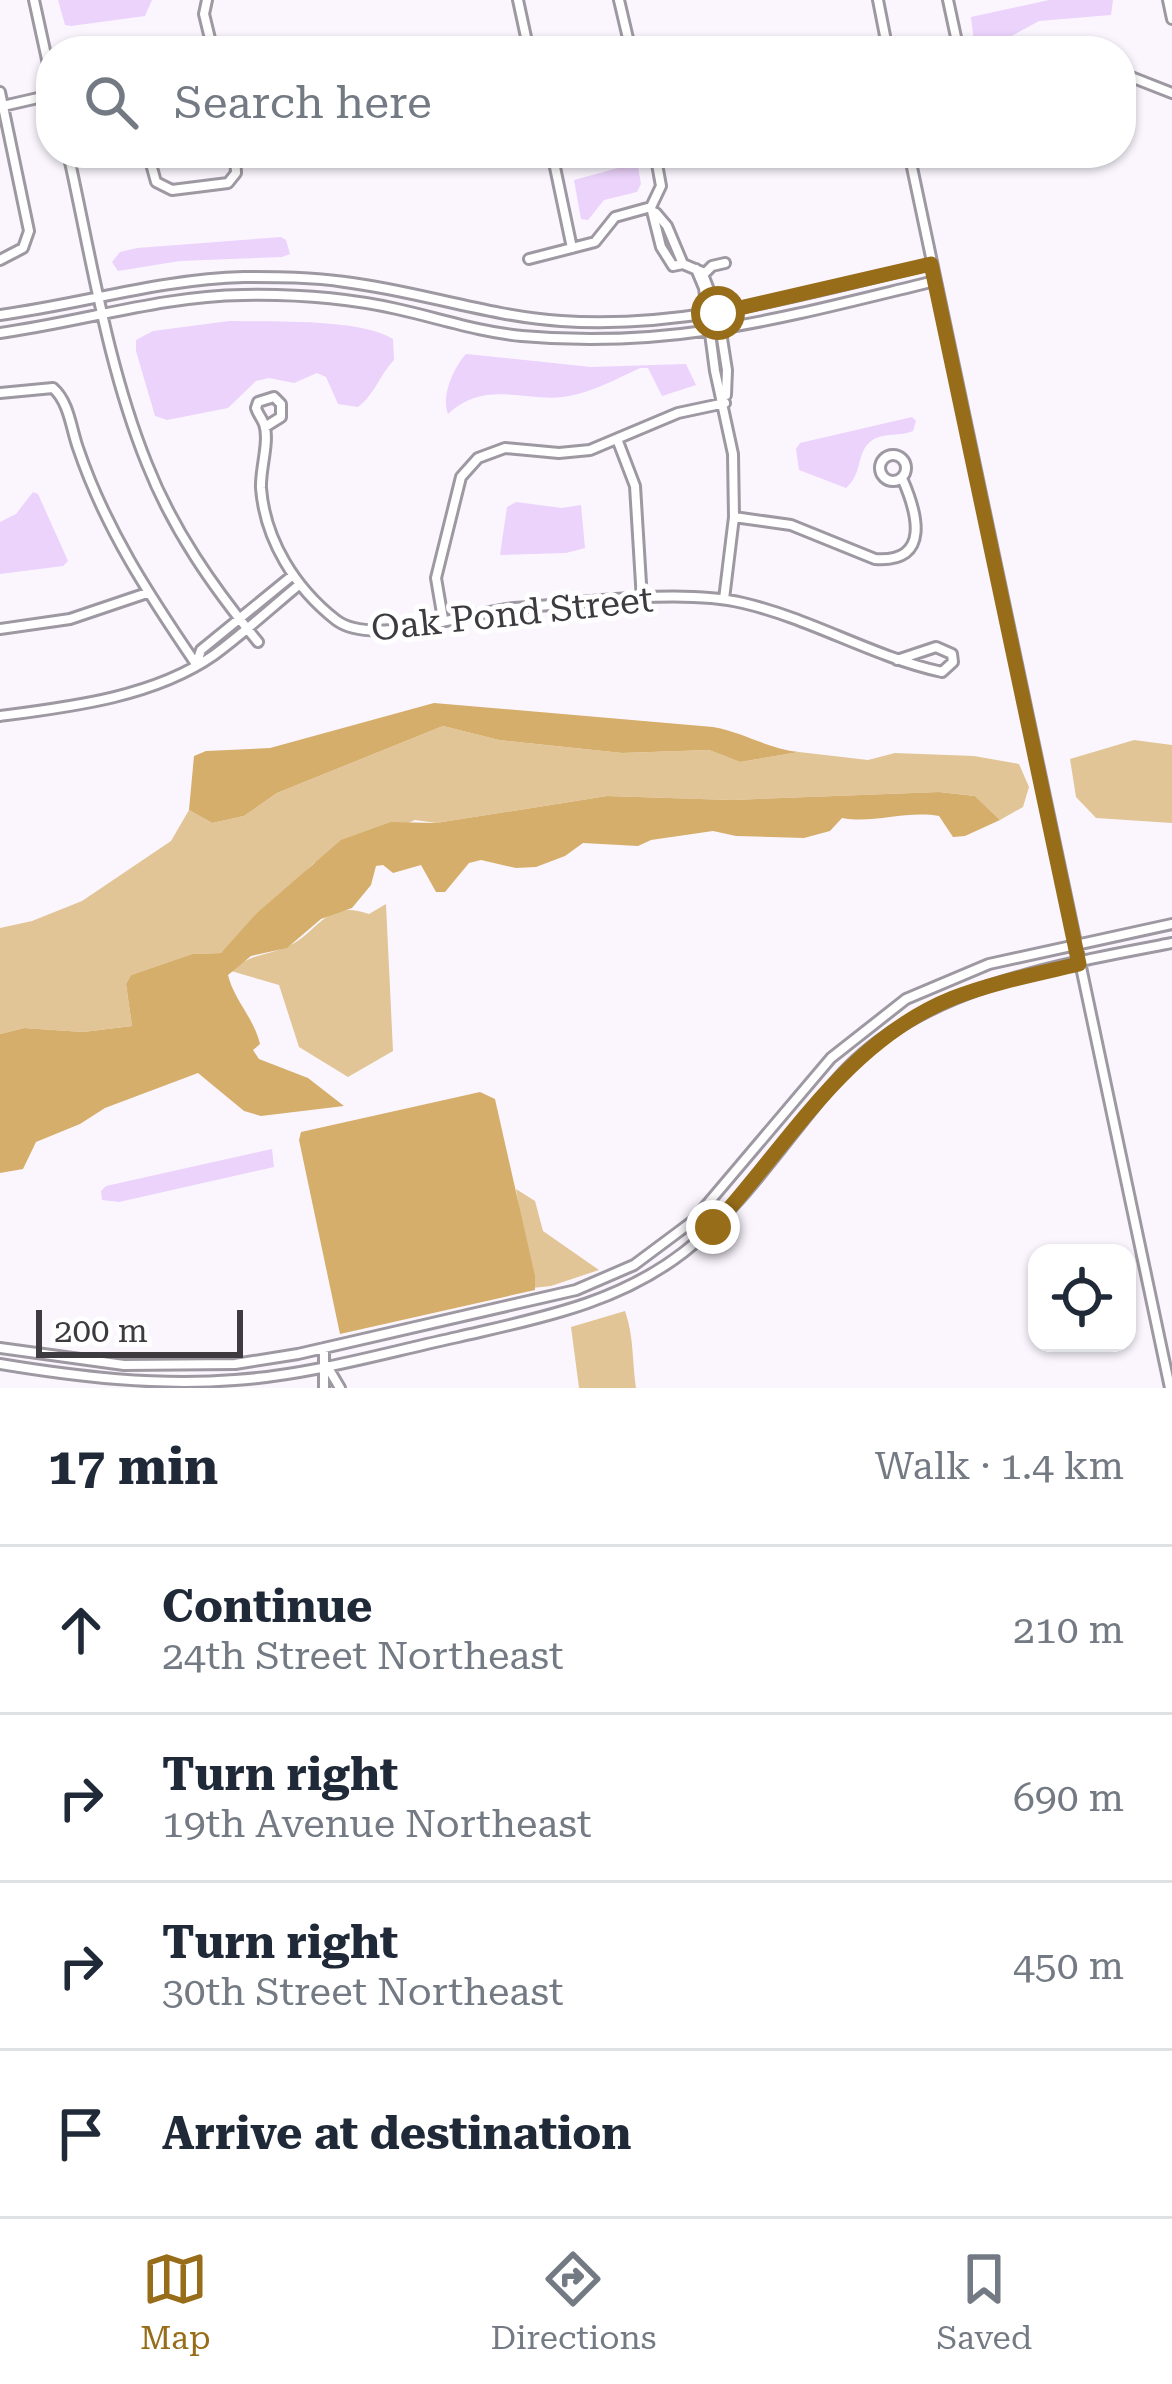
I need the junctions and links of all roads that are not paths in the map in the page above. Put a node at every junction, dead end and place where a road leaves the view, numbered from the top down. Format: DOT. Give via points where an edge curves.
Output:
graph roads {
  1 [pos="34,0"];
  2 [pos="207,0"];
  3 [pos="518,0"];
  4 [pos="619,0"];
  5 [pos="878,0"];
  6 [pos="948,0"];
  7 [pos="1168,0"];
  8 [pos="1172,19"];
  9 [pos="42,36"];
  10 [pos="209,36"];
  11 [pos="526,36"];
  12 [pos="627,36"];
  13 [pos="885,36"];
  14 [pos="956,36"];
  15 [pos="1136,79"];
  16 [pos="0,92"];
  17 [pos="1172,93"];
  18 [pos="36,98"];
  19 [pos="3,106"];
  20 [pos="71,168"];
  21 [pos="152,168"];
  22 [pos="236,168"];
  23 [pos="555,168"];
  24 [pos="658,168"];
  25 [pos="912,168"];
  26 [pos="651,207"];
  27 [pos="572,248"];
  28 [pos="529,259"];
  29 [pos="0,260"];
  30 [pos="725,263"];
  31 [pos="931,264"];
  32 [pos="700,272"];
  33 [pos="934,281"];
  34 [pos="100,297"];
  35 [pos="718,313"];
  36 [pos="104,314"];
  37 [pos="0,315"];
  38 [pos="706,315"];
  39 [pos="721,331"];
  40 [pos="0,333"];
  41 [pos="709,333"];
  42 [pos="0,393"];
  43 [pos="725,403"];
  44 [pos="265,427"];
  45 [pos="617,439"];
  46 [pos="902,478"];
  47 [pos="734,517"];
  48 [pos="293,574"];
  49 [pos="300,584"];
  50 [pos="147,593"];
  51 [pos="724,599"];
  52 [pos="643,600"];
  53 [pos="239,619"];
  54 [pos="443,619"];
  55 [pos="247,628"];
  56 [pos="0,629"];
  57 [pos="258,642"];
  58 [pos="897,660"];
  59 [pos="196,664"];
  60 [pos="0,716"];
  61 [pos="1172,924"];
  62 [pos="1172,944"];
  63 [pos="1075,945"];
  64 [pos="1079,964"];
  65 [pos="0,1348"];
  66 [pos="324,1348"];
  67 [pos="0,1364"];
  68 [pos="327,1366"];
  69 [pos="1170,1376"];
  70 [pos="324,1388"];
  71 [pos="340,1388"];
  72 [pos="1170,1388"];
  1 -- 9 [label="street"];
  2 -- 10 [label="street"];
  3 -- 11 [label="street"];
  4 -- 12 [label="street"];
  5 -- 13 [label="street"];
  6 -- 14 [label="street"];
  7 -- 8 [label="street"];
  15 -- 17 [label="street"];
  16 -- 19 [label="street"];
  18 -- 19 [label="street"];
  19 -- 29 [label="street" via="29,231 23,248"];
  20 -- 34 [label="street"];
  21 -- 22 [label="street" via="156,182 172,190 228,183"];
  23 -- 27 [label="street"];
  24 -- 26 [label="street" via="662,186"];
  25 -- 31 [label="street"];
  26 -- 27 [label="street" via="615,217 595,242"];
  26 -- 32 [label="street" via="683,264"];
  27 -- 28 [label="street"];
  30 -- 32 [label="street"];
  31 -- 33 [label="street"];
  31 -- 35 [label="street"];
  32 -- 35 [label="street"];
  32 -- 38 [label="street"];
  33 -- 39 [label="street"];
  33 -- 63 [label="street"];
  34 -- 36 [label="street"];
  34 -- 37 [label="street"];
  34 -- 38 [label="street" via="202,279 298,278 539,319"];
  35 -- 38 [label="street"];
  35 -- 39 [label="street"];
  36 -- 40 [label="street"];
  36 -- 41 [label="street" via="206,297 297,296 514,335"];
  36 -- 53 [label="street" via="148,468 195,559"];
  38 -- 41 [label="street"];
  39 -- 41 [label="street"];
  39 -- 43 [label="street"];
  41 -- 43 [label="street"];
  42 -- 50 [label="street" via="44,387 64,399 87,475"];
  43 -- 45 [label="street" via="678,412"];
  43 -- 47 [label="street"];
  44 -- 48 [label="street, Oak Pond Street" via="263,506"];
  45 -- 52 [label="street" via="635,486"];
  45 -- 54 [label="street" via="572,454 505,448 469,466 436,578"];
  46 -- 47 [label="street" via="915,540 889,560 791,525"];
  47 -- 51 [label="street"];
  48 -- 49 [label="street, Oak Pond Street"];
  48 -- 53 [label="street"];
  49 -- 54 [label="street, Oak Pond Street" via="354,630"];
  49 -- 55 [label="street"];
  50 -- 56 [label="street" via="70,619"];
  50 -- 59 [label="street"];
  51 -- 52 [label="street, Oak Pond Street"];
  51 -- 58 [label="street, Oak Pond Street"];
  52 -- 54 [label="street, Oak Pond Street"];
  53 -- 55 [label="street"];
  53 -- 59 [label="street" via="201,650"];
  55 -- 57 [label="street"];
  55 -- 59 [label="street"];
  58 -- 58 [label="street, Oak Pond Street" via="936,647 952,654 942,672"];
  59 -- 60 [label="street" via="88,702"];
  61 -- 63 [label="street"];
  62 -- 64 [label="street"];
  63 -- 64 [label="street"];
  63 -- 66 [label="street" via="963,972 881,1015 831,1058 693,1221 634,1264 551,1298"];
  64 -- 68 [label="street" via="965,994 886,1035 843,1072 713,1227 629,1288 565,1312"];
  64 -- 69 [label="street"];
  65 -- 66 [label="street" via="182,1367"];
  66 -- 68 [label="street"];
  67 -- 68 [label="street" via="143,1382 239,1380"];
  68 -- 70 [label="street"];
  68 -- 71 [label="street"];
  69 -- 72 [label="street"];
}
